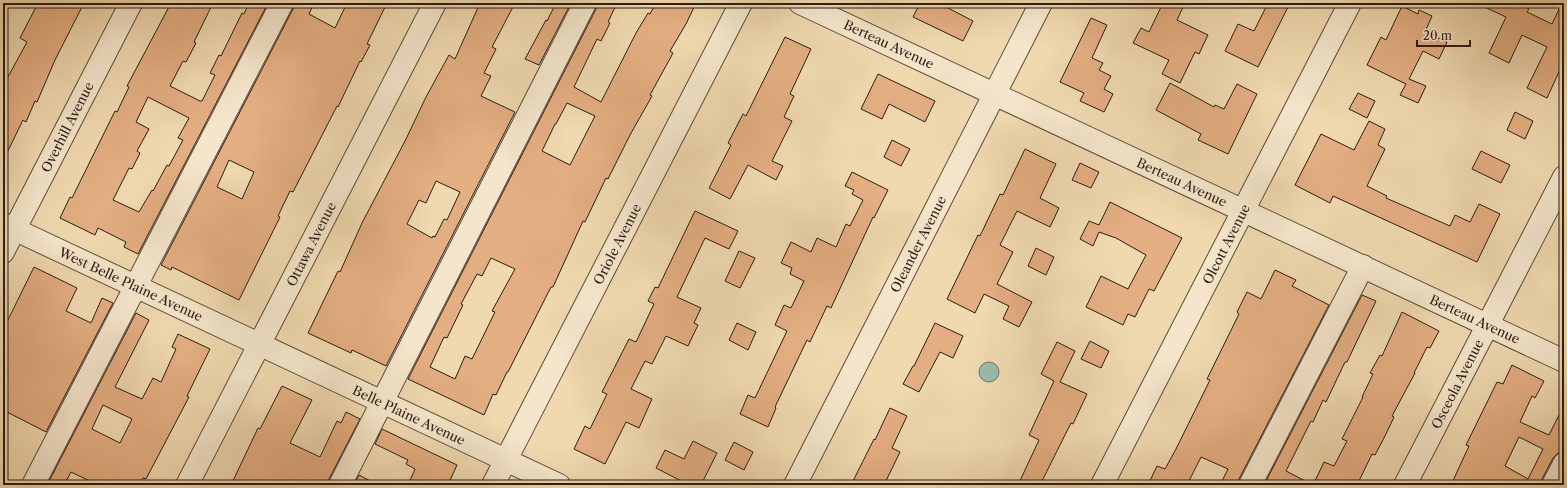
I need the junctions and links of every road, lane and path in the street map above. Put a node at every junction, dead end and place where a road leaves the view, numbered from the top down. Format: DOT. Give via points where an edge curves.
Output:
graph roads {
  1 [pos="131,3"];
  2 [pos="282,3"];
  3 [pos="435,3"];
  4 [pos="585,3"];
  5 [pos="741,3"];
  6 [pos="800,3"];
  7 [pos="1041,3"];
  8 [pos="1350,3"];
  9 [pos="995,94"];
  10 [pos="1564,177"];
  11 [pos="1244,210"];
  12 [pos="9,226"];
  13 [pos="3,252"];
  14 [pos="1363,266"];
  15 [pos="136,287"];
  16 [pos="1488,325"];
  17 [pos="259,345"];
  18 [pos="1564,360"];
  19 [pos="382,402"];
  20 [pos="506,460"];
  21 [pos="1564,464"];
  22 [pos="33,485"];
  23 [pos="187,485"];
  24 [pos="340,485"];
  25 [pos="492,485"];
  26 [pos="559,485"];
  27 [pos="795,485"];
  28 [pos="1102,485"];
  29 [pos="1250,485"];
  30 [pos="1405,485"];
  31 [pos="1553,485"];
  1 -- 12 [label="street, Overhill Avenue"];
  2 -- 15 [label="street"];
  3 -- 17 [label="street, Ottawa Avenue"];
  4 -- 19 [label="street"];
  5 -- 20 [label="street, Oriole Avenue"];
  6 -- 9 [label="street, Berteau Avenue"];
  7 -- 9 [label="street, Oleander Avenue"];
  8 -- 11 [label="street, Olcott Avenue"];
  9 -- 11 [label="street, Berteau Avenue"];
  9 -- 27 [label="street, Oleander Avenue"];
  10 -- 16 [label="street, Osceola Avenue"];
  11 -- 14 [label="street, Berteau Avenue"];
  11 -- 28 [label="street, Olcott Avenue"];
  12 -- 13 [label="street, Overhill Avenue"];
  12 -- 15 [label="street, West Belle Plaine Avenue"];
  14 -- 16 [label="street, Berteau Avenue"];
  14 -- 29 [label="street"];
  15 -- 17 [label="street, West Belle Plaine Avenue"];
  15 -- 22 [label="street"];
  16 -- 18 [label="street, Berteau Avenue"];
  16 -- 30 [label="street, Osceola Avenue"];
  17 -- 19 [label="street, Belle Plaine Avenue"];
  17 -- 23 [label="street, Ottawa Avenue"];
  19 -- 20 [label="street, Belle Plaine Avenue"];
  19 -- 24 [label="street"];
  20 -- 25 [label="street, Oriole Avenue"];
  20 -- 26 [label="street, Belle Plaine Avenue"];
  21 -- 31 [label="street"];
}
